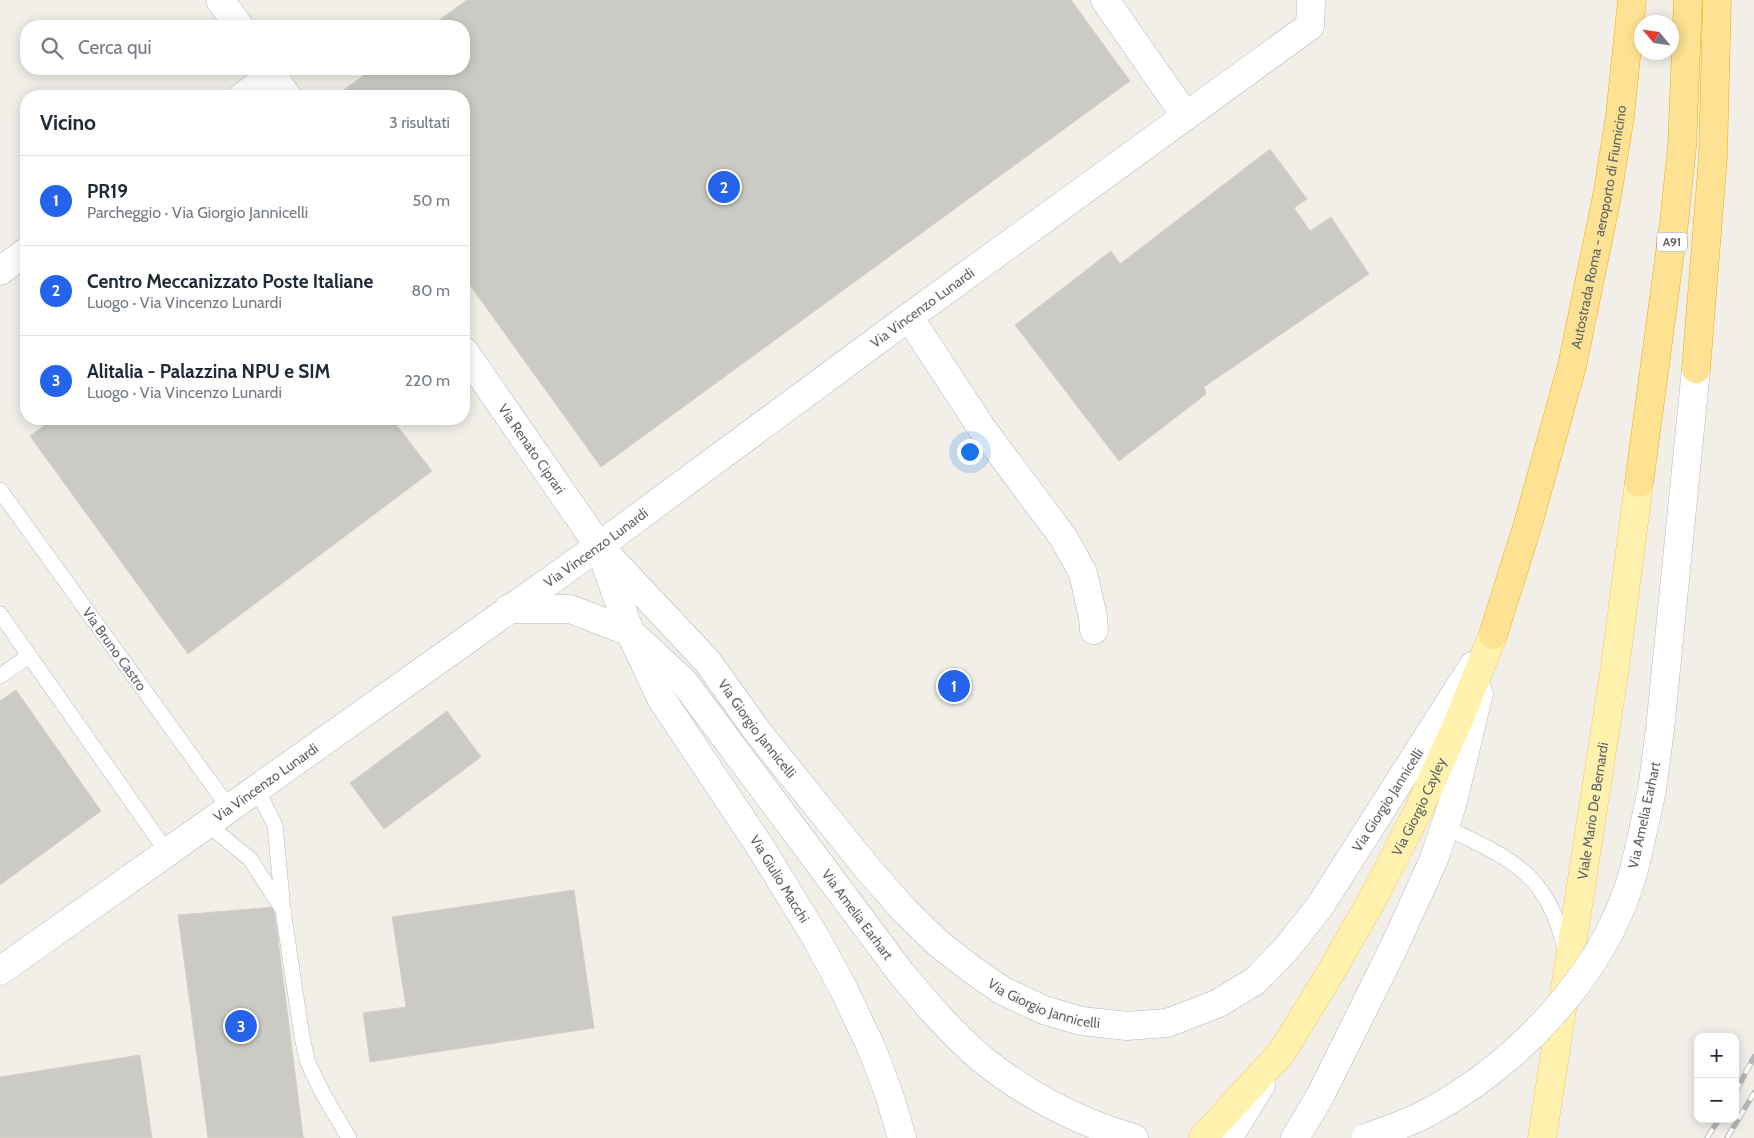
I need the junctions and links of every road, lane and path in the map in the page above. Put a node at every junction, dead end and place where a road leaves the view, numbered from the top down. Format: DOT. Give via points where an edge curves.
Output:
graph roads {
  1 [pos="1105,0"];
  2 [pos="1311,0"];
  3 [pos="1632,0"];
  4 [pos="1688,0"];
  5 [pos="1717,0"];
  6 [pos="276,80"];
  7 [pos="255,90"];
  8 [pos="1185,115"];
  9 [pos="20,256"];
  10 [pos="0,271"];
  11 [pos="909,317"];
  12 [pos="470,360"];
  13 [pos="1696,369"];
  14 [pos="1550,450"];
  15 [pos="1639,483"];
  16 [pos="0,490"];
  17 [pos="599,546"];
  18 [pos="508,609"];
  19 [pos="0,614"];
  20 [pos="1094,630"];
  21 [pos="630,632"];
  22 [pos="1493,635"];
  23 [pos="29,656"];
  24 [pos="0,676"];
  25 [pos="256,788"];
  26 [pos="229,808"];
  27 [pos="206,823"];
  28 [pos="1445,827"];
  29 [pos="167,852"];
  30 [pos="284,910"];
  31 [pos="1569,968"];
  32 [pos="0,971"];
  33 [pos="1282,1052"];
  34 [pos="349,1138"];
  35 [pos="902,1138"];
  36 [pos="1134,1138"];
  37 [pos="1203,1138"];
  38 [pos="1228,1138"];
  39 [pos="1296,1138"];
  40 [pos="1366,1138"];
  41 [pos="1542,1138"];
  1 -- 8 [label="street"];
  2 -- 8 [label="street, Via Vincenzo Lunardi" via="1310,26"];
  3 -- 14 [label="highway, Autostrada Roma - aeroporto di Fiumicino" via="1620,116 1607,196 1572,366"];
  4 -- 15 [label="highway, A91" via="1679,176"];
  5 -- 13 [label="highway" via="1713,157"];
  6 -- 7 [label="street"];
  8 -- 11 [label="street, Via Vincenzo Lunardi"];
  9 -- 10 [label="street"];
  11 -- 17 [label="street, Via Vincenzo Lunardi"];
  11 -- 20 [label="street" via="981,426 1063,537 1083,573"];
  12 -- 17 [label="street, Via Renato Ciprari"];
  13 -- 40 [label="street, Via Amelia Earhart, bridge" via="1652,790 1630,883 1619,911 1588,968 1563,1003 1528,1040 1450,1099 1413,1119"];
  14 -- 22 [label="highway, Via Giorgio Cayley"];
  15 -- 31 [label="main road, Viale Mario De Bernardi" via="1615,667"];
  16 -- 26 [label="lane, Via Bruno Castro"];
  17 -- 18 [label="street, Via Vincenzo Lunardi"];
  17 -- 21 [label="street, Via Giulio Macchi"];
  17 -- 22 [label="street, Via Giorgio Jannicelli" via="708,662 757,731 862,862 938,944 1003,991 1044,1010 1081,1021 1127,1026 1168,1023 1217,1004 1255,981 1287,948 1320,906"];
  18 -- 21 [label="street" via="570,609"];
  18 -- 25 [label="street, Via Vincenzo Lunardi"];
  19 -- 23 [label="lane"];
  21 -- 35 [label="street, Via Giulio Macchi" via="661,698 761,848 816,938 872,1048"];
  21 -- 36 [label="street, Via Amelia Earhart" via="684,682 901,973 976,1054 1041,1100"];
  22 -- 28 [label="street"];
  22 -- 33 [label="main road, Via Giorgio Cayley" via="1420,807 1377,891"];
  23 -- 24 [label="lane"];
  23 -- 29 [label="lane"];
  25 -- 26 [label="street, Via Vincenzo Lunardi"];
  25 -- 30 [label="lane" via="276,825"];
  26 -- 27 [label="street, Via Vincenzo Lunardi"];
  27 -- 29 [label="street, Via Vincenzo Lunardi"];
  27 -- 30 [label="lane" via="250,859"];
  28 -- 31 [label="lane" via="1497,852 1538,885 1561,932"];
  28 -- 39 [label="street" via="1394,947"];
  29 -- 32 [label="street, Via Vincenzo Lunardi"];
  30 -- 34 [label="lane" via="308,1063"];
  31 -- 41 [label="main road, Viale Mario De Bernardi"];
  33 -- 37 [label="main road"];
  33 -- 38 [label="street, Via Giorgio Cayley"];
}
